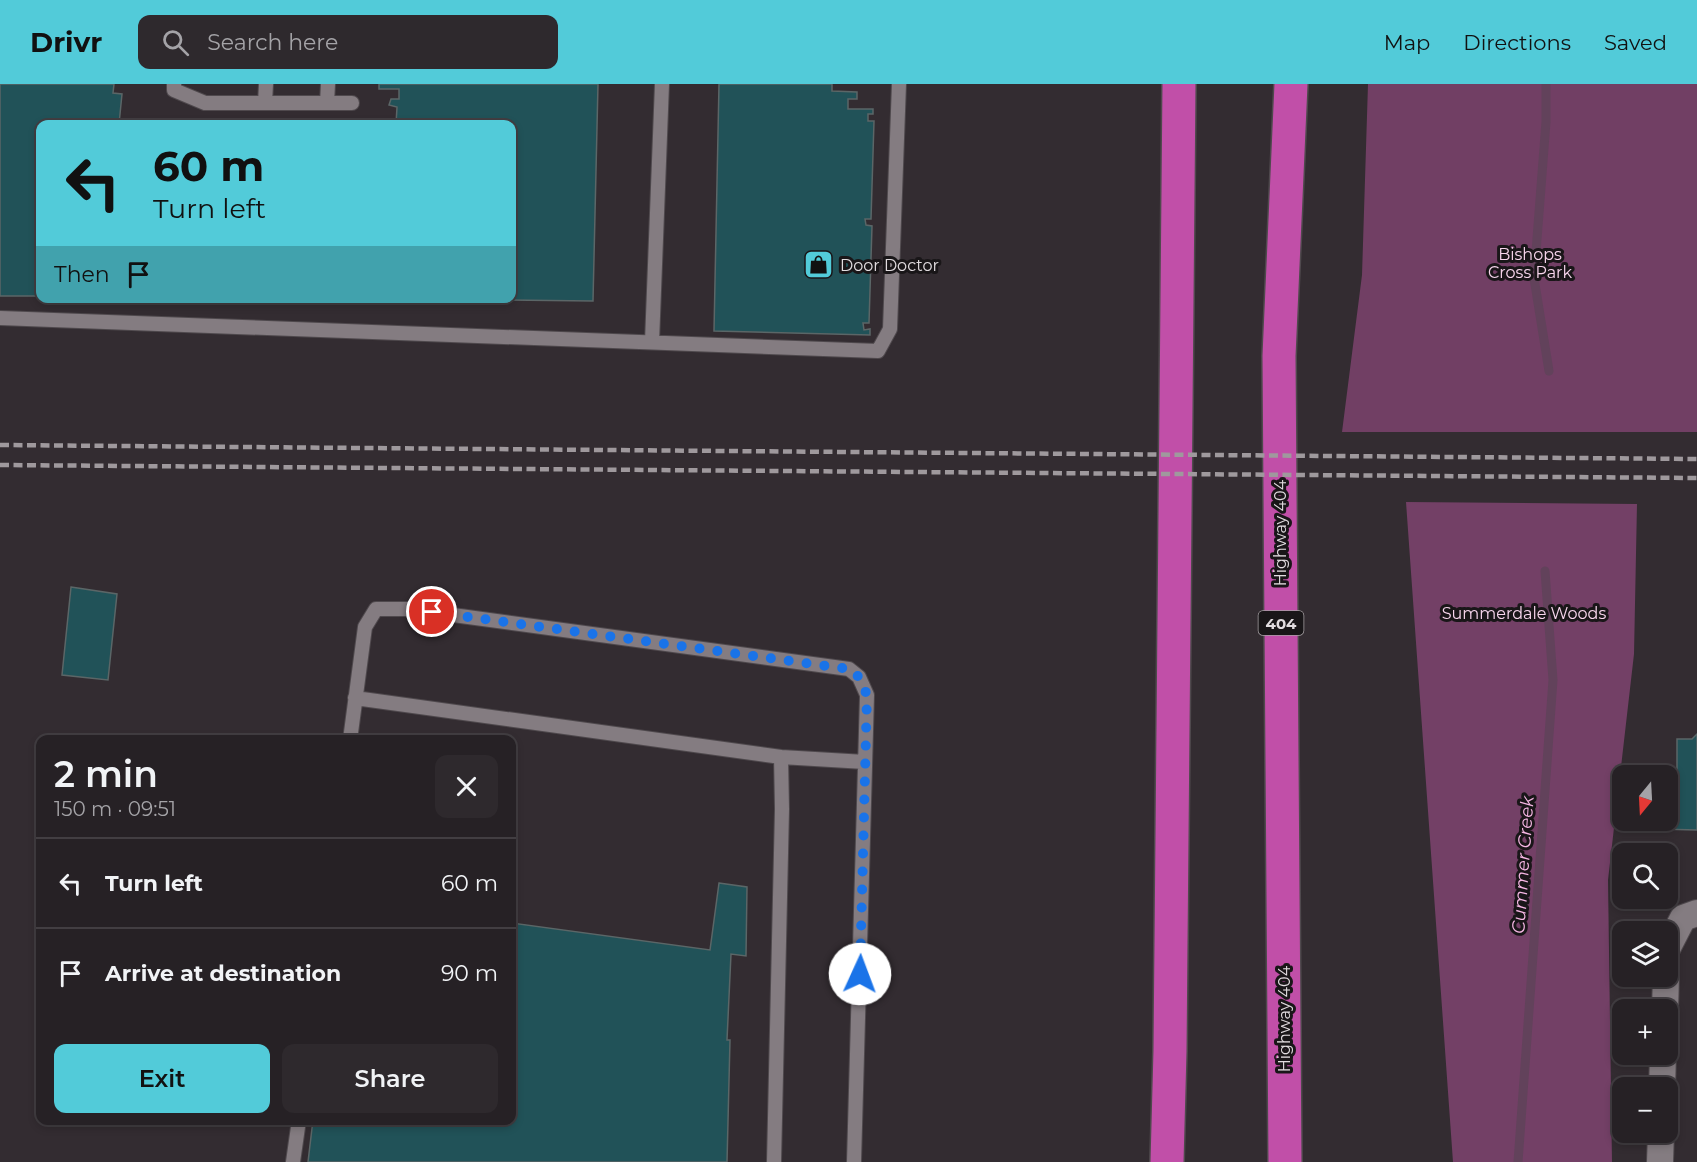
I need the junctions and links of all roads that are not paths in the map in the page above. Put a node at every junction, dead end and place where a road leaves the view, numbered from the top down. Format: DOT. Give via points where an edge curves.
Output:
graph roads {
  1 [pos="174,84"];
  2 [pos="266,84"];
  3 [pos="328,84"];
  4 [pos="662,84"];
  5 [pos="899,84"];
  6 [pos="1179,84"];
  7 [pos="1291,84"];
  8 [pos="265,103"];
  9 [pos="327,103"];
  10 [pos="352,103"];
  11 [pos="0,318"];
  12 [pos="652,342"];
  13 [pos="356,698"];
  14 [pos="351,735"];
  15 [pos="781,757"];
  16 [pos="865,762"];
  17 [pos="1697,913"];
  18 [pos="1678,928"];
  19 [pos="298,1125"];
  20 [pos="1661,1143"];
  21 [pos="293,1162"];
  22 [pos="774,1162"];
  23 [pos="854,1162"];
  24 [pos="1167,1162"];
  25 [pos="1285,1162"];
  26 [pos="1660,1162"];
  1 -- 8 [label="lane" via="174,90 205,103"];
  2 -- 8 [label="lane"];
  3 -- 9 [label="lane"];
  4 -- 12 [label="lane"];
  5 -- 12 [label="lane" via="890,329 878,351"];
  6 -- 24 [label="highway"];
  7 -- 25 [label="highway, Highway 404 / 404" via="1279,356"];
  8 -- 9 [label="lane"];
  9 -- 10 [label="lane"];
  11 -- 12 [label="lane"];
  13 -- 14 [label="lane"];
  13 -- 15 [label="lane"];
  13 -- 16 [label="lane" via="365,627 376,609 409,609 849,669 859,677 867,695"];
  15 -- 16 [label="lane"];
  15 -- 22 [label="lane"];
  16 -- 23 [label="lane"];
  17 -- 18 [label="street" via="1683,918"];
  19 -- 21 [label="lane"];
  20 -- 26 [label="street"];
}
